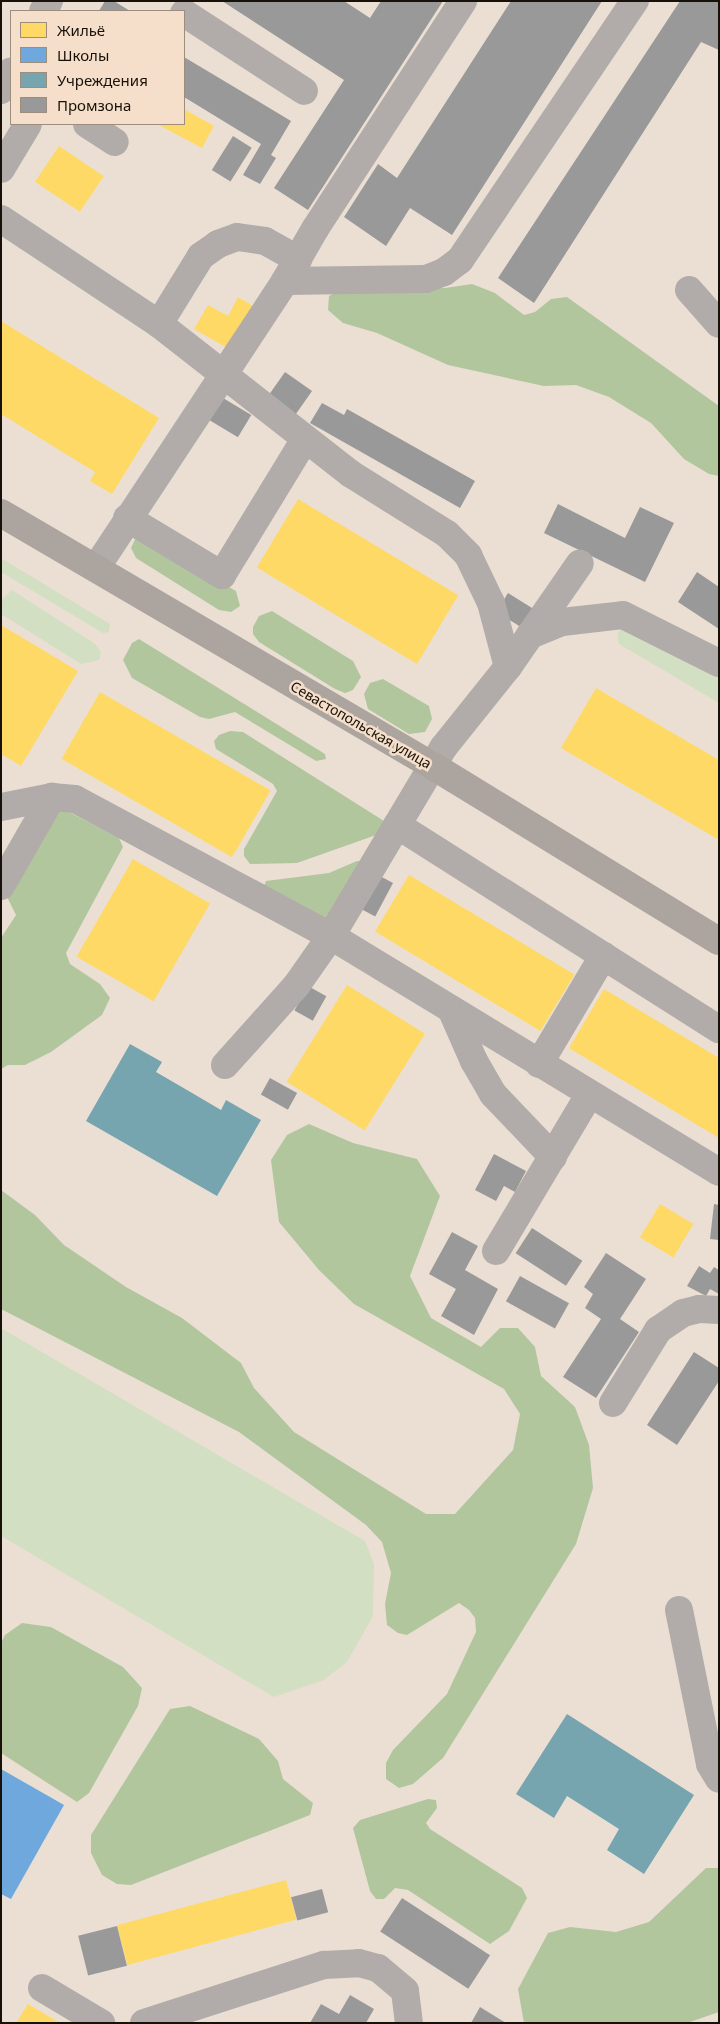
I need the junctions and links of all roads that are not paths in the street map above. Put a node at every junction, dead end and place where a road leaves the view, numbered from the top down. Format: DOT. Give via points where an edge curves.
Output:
graph roads {
  1 [pos="165,1"];
  2 [pos="463,1"];
  3 [pos="634,1"];
  4 [pos="178,10"];
  5 [pos="185,14"];
  6 [pos="304,91"];
  7 [pos="27,125"];
  8 [pos="90,125"];
  9 [pos="115,142"];
  10 [pos="1,169"];
  11 [pos="1,219"];
  12 [pos="292,270"];
  13 [pos="689,290"];
  14 [pos="159,324"];
  15 [pos="719,324"];
  16 [pos="224,375"];
  17 [pos="306,439"];
  18 [pos="1,513"];
  19 [pos="128,518"];
  20 [pos="580,563"];
  21 [pos="96,568"];
  22 [pos="530,635"];
  23 [pos="719,663"];
  24 [pos="508,667"];
  25 [pos="433,766"];
  26 [pos="52,796"];
  27 [pos="1,807"];
  28 [pos="398,825"];
  29 [pos="1,886"];
  30 [pos="331,936"];
  31 [pos="719,941"];
  32 [pos="603,956"];
  33 [pos="452,1011"];
  34 [pos="719,1029"];
  35 [pos="539,1064"];
  36 [pos="225,1065"];
  37 [pos="589,1095"];
  38 [pos="552,1157"];
  39 [pos="719,1172"];
  40 [pos="496,1251"];
  41 [pos="719,1310"];
  42 [pos="612,1403"];
  43 [pos="679,1610"];
  44 [pos="719,1779"];
  45 [pos="42,1988"];
  46 [pos="101,2023"];
  47 [pos="144,2023"];
  48 [pos="408,2023"];
  1 -- 4 [label="street"];
  2 -- 12 [label="street"];
  3 -- 12 [label="street" via="460,260 444,272 426,279"];
  5 -- 6 [label="street"];
  7 -- 10 [label="street"];
  8 -- 9 [label="street"];
  11 -- 14 [label="street"];
  12 -- 14 [label="street" via="265,241 237,237 218,244 201,256"];
  12 -- 16 [label="street"];
  13 -- 15 [label="street"];
  14 -- 16 [label="street"];
  16 -- 17 [label="street"];
  16 -- 19 [label="street"];
  17 -- 19 [label="street" via="222,574"];
  17 -- 24 [label="street" via="351,474 447,534 468,555 491,603"];
  18 -- 21 [label="main road, Севастопольская улица"];
  19 -- 21 [label="street"];
  20 -- 22 [label="street"];
  21 -- 25 [label="main road, Севастопольская улица"];
  22 -- 23 [label="street" via="562,622 623,615"];
  22 -- 24 [label="street"];
  24 -- 25 [label="street" via="466,717"];
  25 -- 28 [label="street"];
  25 -- 31 [label="main road, Севастопольская улица"];
  26 -- 27 [label="street"];
  26 -- 29 [label="street"];
  26 -- 30 [label="street" via="75,799"];
  28 -- 30 [label="street"];
  28 -- 32 [label="street"];
  30 -- 33 [label="street"];
  30 -- 36 [label="street" via="296,986"];
  32 -- 34 [label="street"];
  32 -- 35 [label="street"];
  33 -- 35 [label="street"];
  33 -- 38 [label="street" via="493,1094"];
  35 -- 37 [label="street"];
  37 -- 38 [label="street"];
  37 -- 39 [label="street"];
  38 -- 40 [label="street"];
  41 -- 42 [label="street" via="699,1309 683,1313 658,1330"];
  43 -- 44 [label="street" via="710,1764"];
  45 -- 46 [label="street"];
  47 -- 48 [label="street" via="324,1965 359,1963 378,1968 406,1991"];
}
